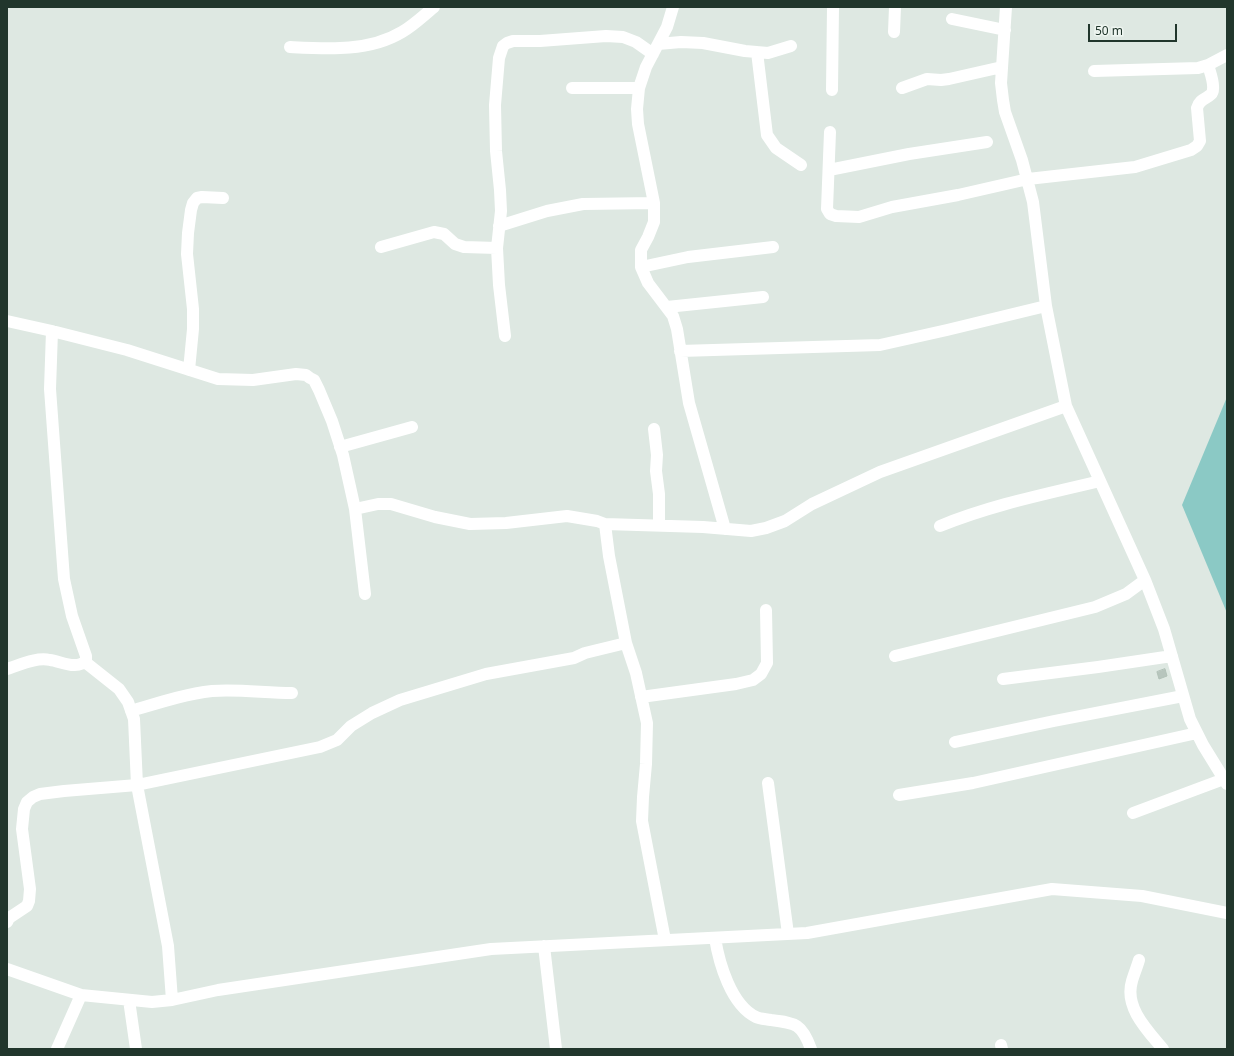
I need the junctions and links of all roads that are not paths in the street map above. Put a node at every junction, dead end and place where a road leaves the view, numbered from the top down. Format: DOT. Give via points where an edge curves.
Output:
graph roads {
  1 [pos="434,7"];
  2 [pos="673,7"];
  3 [pos="833,7"];
  4 [pos="895,7"];
  5 [pos="1006,7"];
  6 [pos="952,19"];
  7 [pos="1005,30"];
  8 [pos="894,32"];
  9 [pos="791,46"];
  10 [pos="290,47"];
  11 [pos="655,49"];
  12 [pos="758,52"];
  13 [pos="1227,55"];
  14 [pos="1208,65"];
  15 [pos="1002,67"];
  16 [pos="1094,71"];
  17 [pos="572,88"];
  18 [pos="639,88"];
  19 [pos="902,88"];
  20 [pos="832,90"];
  21 [pos="830,132"];
  22 [pos="987,142"];
  23 [pos="801,165"];
  24 [pos="828,170"];
  25 [pos="1028,180"];
  26 [pos="223,198"];
  27 [pos="654,203"];
  28 [pos="499,226"];
  29 [pos="381,247"];
  30 [pos="773,247"];
  31 [pos="497,248"];
  32 [pos="641,267"];
  33 [pos="763,297"];
  34 [pos="1046,306"];
  35 [pos="667,307"];
  36 [pos="7,322"];
  37 [pos="52,331"];
  38 [pos="506,336"];
  39 [pos="680,350"];
  40 [pos="189,370"];
  41 [pos="1066,406"];
  42 [pos="412,427"];
  43 [pos="654,429"];
  44 [pos="340,447"];
  45 [pos="1100,481"];
  46 [pos="355,509"];
  47 [pos="606,524"];
  48 [pos="659,525"];
  49 [pos="940,526"];
  50 [pos="725,529"];
  51 [pos="1145,580"];
  52 [pos="365,594"];
  53 [pos="766,610"];
  54 [pos="626,643"];
  55 [pos="895,656"];
  56 [pos="1172,656"];
  57 [pos="85,662"];
  58 [pos="7,669"];
  59 [pos="1003,680"];
  60 [pos="292,694"];
  61 [pos="1183,696"];
  62 [pos="641,697"];
  63 [pos="131,711"];
  64 [pos="1197,733"];
  65 [pos="955,742"];
  66 [pos="1226,781"];
  67 [pos="768,783"];
  68 [pos="137,785"];
  69 [pos="899,796"];
  70 [pos="1133,813"];
  71 [pos="1227,913"];
  72 [pos="7,922"];
  73 [pos="788,934"];
  74 [pos="715,938"];
  75 [pos="665,940"];
  76 [pos="544,946"];
  77 [pos="1139,960"];
  78 [pos="7,969"];
  79 [pos="81,995"];
  80 [pos="129,1000"];
  81 [pos="172,1000"];
  82 [pos="57,1049"];
  83 [pos="136,1049"];
  84 [pos="556,1049"];
  85 [pos="811,1049"];
  86 [pos="1162,1049"];
  1 -- 10 [label="street" via="401,33 372,45 344,48"];
  2 -- 11 [label="street" via="667,27"];
  3 -- 20 [label="street"];
  4 -- 8 [label="street"];
  5 -- 7 [label="street"];
  6 -- 7 [label="street"];
  7 -- 15 [label="street"];
  9 -- 12 [label="street" via="768,53"];
  11 -- 12 [label="street" via="681,42"];
  11 -- 18 [label="street"];
  11 -- 28 [label="street" via="622,37 606,36 513,41 502,46 496,105 496,150 501,204"];
  12 -- 23 [label="street" via="767,136 776,148"];
  13 -- 14 [label="street"];
  14 -- 16 [label="street" via="1198,68"];
  14 -- 25 [label="street" via="1214,88 1209,96 1198,103 1200,141 1191,150 1135,167"];
  15 -- 19 [label="street" via="949,79 927,79"];
  15 -- 25 [label="street" via="1001,83 1005,112"];
  17 -- 18 [label="street"];
  18 -- 27 [label="street" via="638,124"];
  21 -- 24 [label="street"];
  22 -- 24 [label="street"];
  24 -- 25 [label="street" via="830,214 847,217 859,217 892,207 958,196"];
  25 -- 34 [label="street"];
  26 -- 40 [label="street" via="202,196 193,203 191,210 188,254 193,329"];
  27 -- 28 [label="street" via="583,204 547,211"];
  27 -- 32 [label="street" via="654,222 641,250"];
  28 -- 31 [label="street"];
  29 -- 31 [label="street" via="434,232 444,234 455,244 464,247"];
  30 -- 32 [label="street" via="688,257"];
  31 -- 38 [label="street"];
  32 -- 35 [label="street" via="648,283"];
  33 -- 35 [label="street"];
  34 -- 39 [label="street" via="880,345"];
  34 -- 41 [label="street"];
  35 -- 39 [label="street" via="677,329"];
  36 -- 37 [label="street"];
  37 -- 40 [label="street" via="127,350"];
  37 -- 57 [label="street" via="50,389 64,579 72,616 86,656"];
  39 -- 50 [label="street" via="689,403"];
  40 -- 44 [label="street" via="218,379 253,380 306,375 314,380 319,390"];
  41 -- 45 [label="street"];
  41 -- 50 [label="street" via="880,472 812,504 785,521 766,528 751,531"];
  42 -- 44 [label="street"];
  43 -- 48 [label="street"];
  44 -- 46 [label="street"];
  45 -- 49 [label="street" via="988,508"];
  45 -- 51 [label="street"];
  46 -- 47 [label="street" via="391,504 470,524 567,516"];
  46 -- 52 [label="street"];
  47 -- 48 [label="street"];
  47 -- 54 [label="street" via="609,556"];
  48 -- 50 [label="street"];
  51 -- 55 [label="street" via="1126,594 1095,607"];
  51 -- 56 [label="street"];
  53 -- 62 [label="street" via="767,663 761,674 753,680"];
  54 -- 62 [label="street"];
  54 -- 68 [label="street" via="574,658 486,674 400,700 372,713 351,726 337,740 320,747"];
  56 -- 59 [label="street"];
  56 -- 61 [label="street"];
  57 -- 58 [label="street" via="80,665 48,659"];
  57 -- 63 [label="street" via="119,689"];
  60 -- 63 [label="street" via="225,690 183,697"];
  61 -- 64 [label="street"];
  61 -- 65 [label="street"];
  62 -- 75 [label="street" via="647,723 642,821"];
  63 -- 68 [label="street" via="134,719"];
  64 -- 66 [label="street"];
  64 -- 69 [label="street" via="973,783"];
  66 -- 70 [label="street"];
  67 -- 73 [label="street"];
  68 -- 72 [label="street" via="40,794 27,802 22,829 30,889 29,901 27,906"];
  68 -- 81 [label="street" via="168,946"];
  71 -- 73 [label="street" via="1142,896 1052,890 807,933"];
  73 -- 74 [label="street"];
  74 -- 75 [label="street"];
  74 -- 85 [label="street" via="718,956 740,1005 757,1018 799,1027 806,1035"];
  75 -- 76 [label="street"];
  76 -- 81 [label="street" via="491,949 218,990"];
  76 -- 84 [label="street"];
  77 -- 86 [label="street" via="1131,982 1131,1000 1134,1010"];
  78 -- 79 [label="street"];
  79 -- 80 [label="street"];
  79 -- 82 [label="street"];
  80 -- 81 [label="street"];
  80 -- 83 [label="street"];
}
